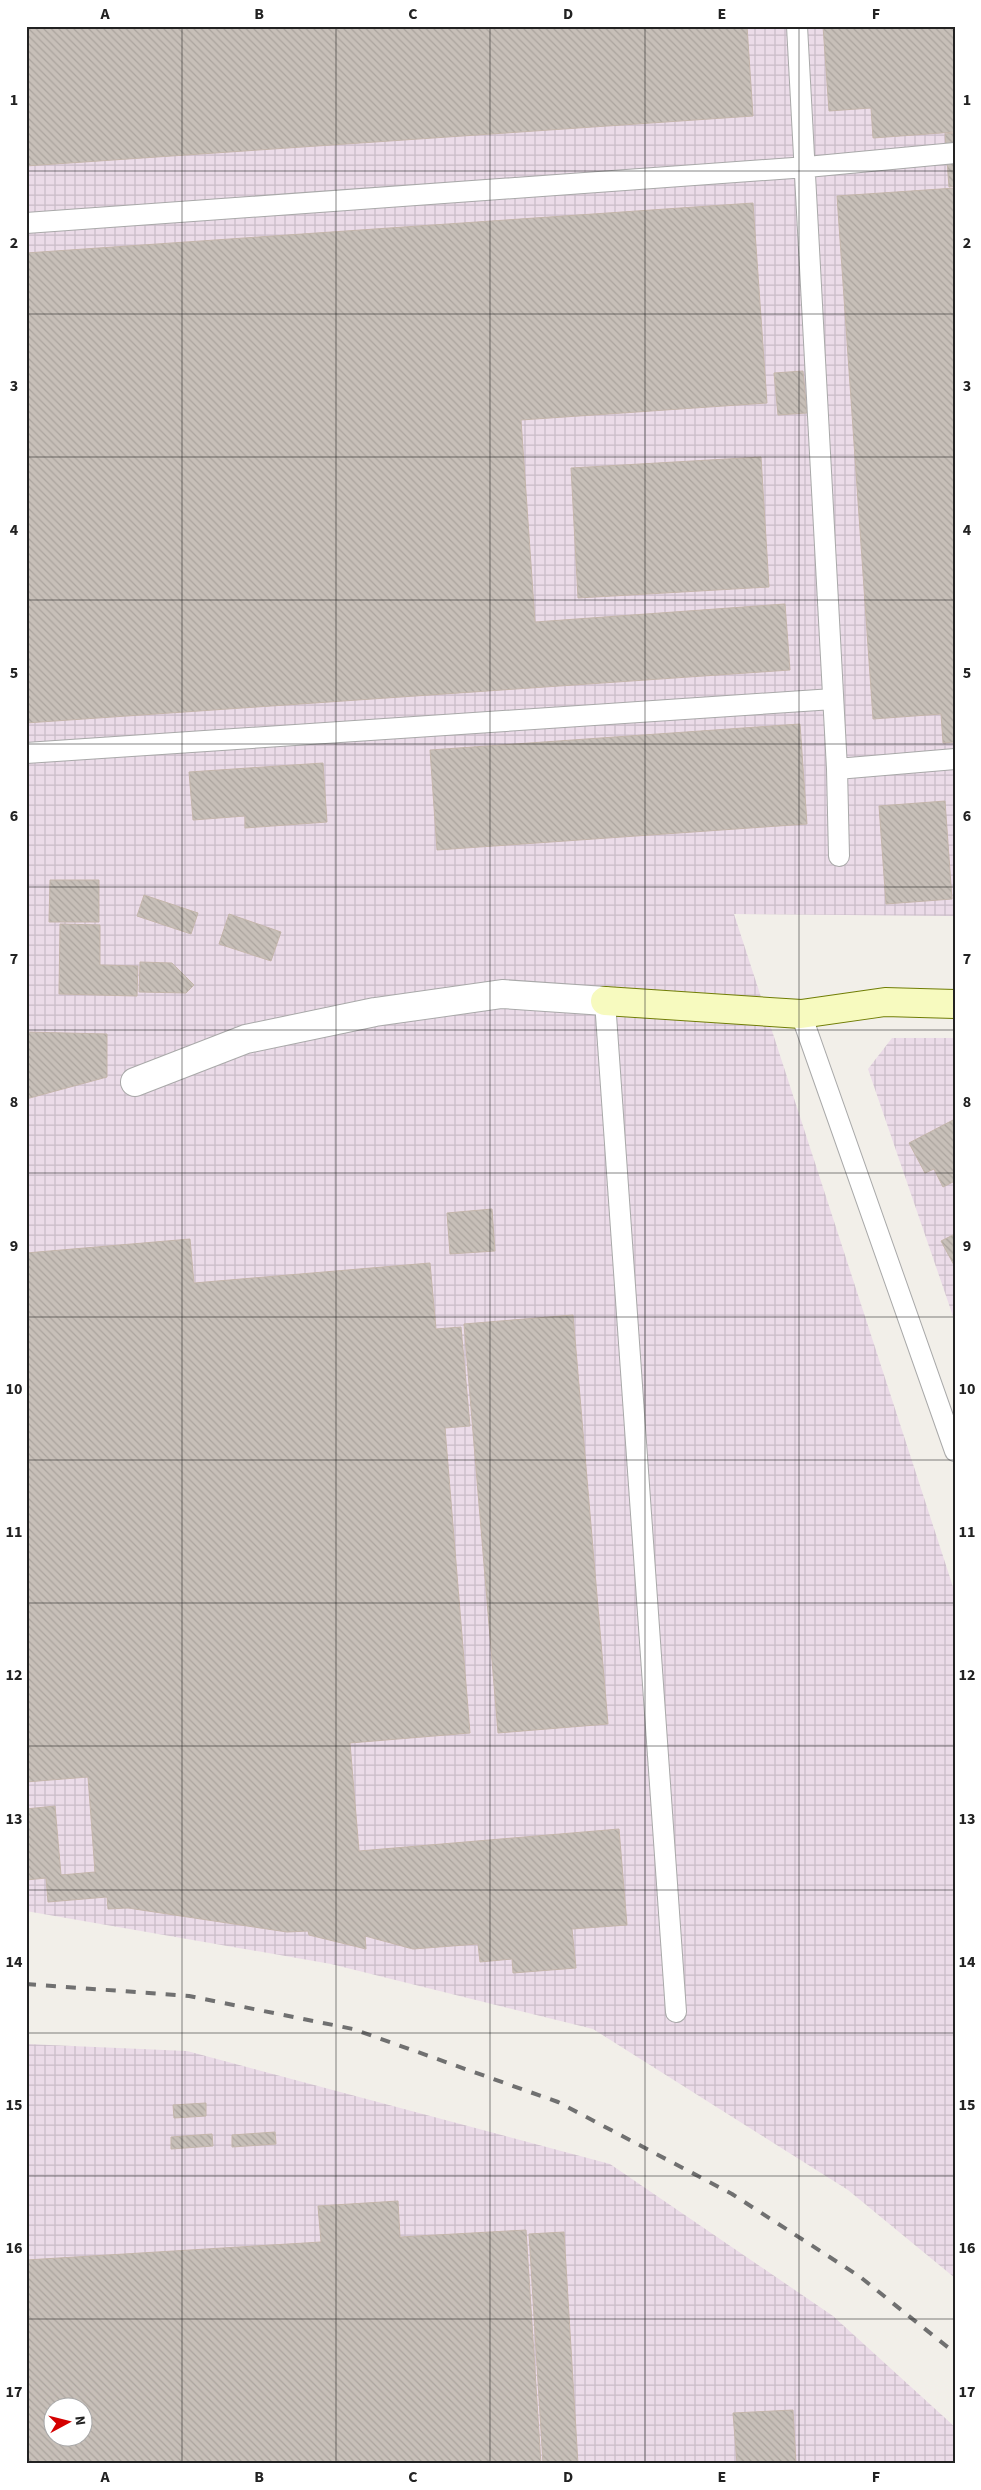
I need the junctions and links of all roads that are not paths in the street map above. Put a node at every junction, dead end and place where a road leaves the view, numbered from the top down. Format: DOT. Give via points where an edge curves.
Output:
graph roads {
  1 [pos="797,26"];
  2 [pos="955,152"];
  3 [pos="807,167"];
  4 [pos="26,223"];
  5 [pos="833,698"];
  6 [pos="26,753"];
  7 [pos="955,759"];
  8 [pos="837,769"];
  9 [pos="839,856"];
  10 [pos="605,1001"];
  11 [pos="955,1004"];
  12 [pos="801,1014"];
  13 [pos="134,1082"];
  14 [pos="955,1451"];
  15 [pos="676,2012"];
  1 -- 3 [label="lane"];
  2 -- 3 [label="lane"];
  3 -- 4 [label="lane"];
  3 -- 5 [label="lane"];
  5 -- 6 [label="lane"];
  5 -- 8 [label="lane"];
  7 -- 8 [label="lane"];
  8 -- 9 [label="lane"];
  10 -- 12 [label="street"];
  10 -- 13 [label="street" via="502,994 375,1012 246,1039"];
  10 -- 15 [label="lane"];
  11 -- 12 [label="street" via="885,1002"];
  12 -- 14 [label="lane"];
}
